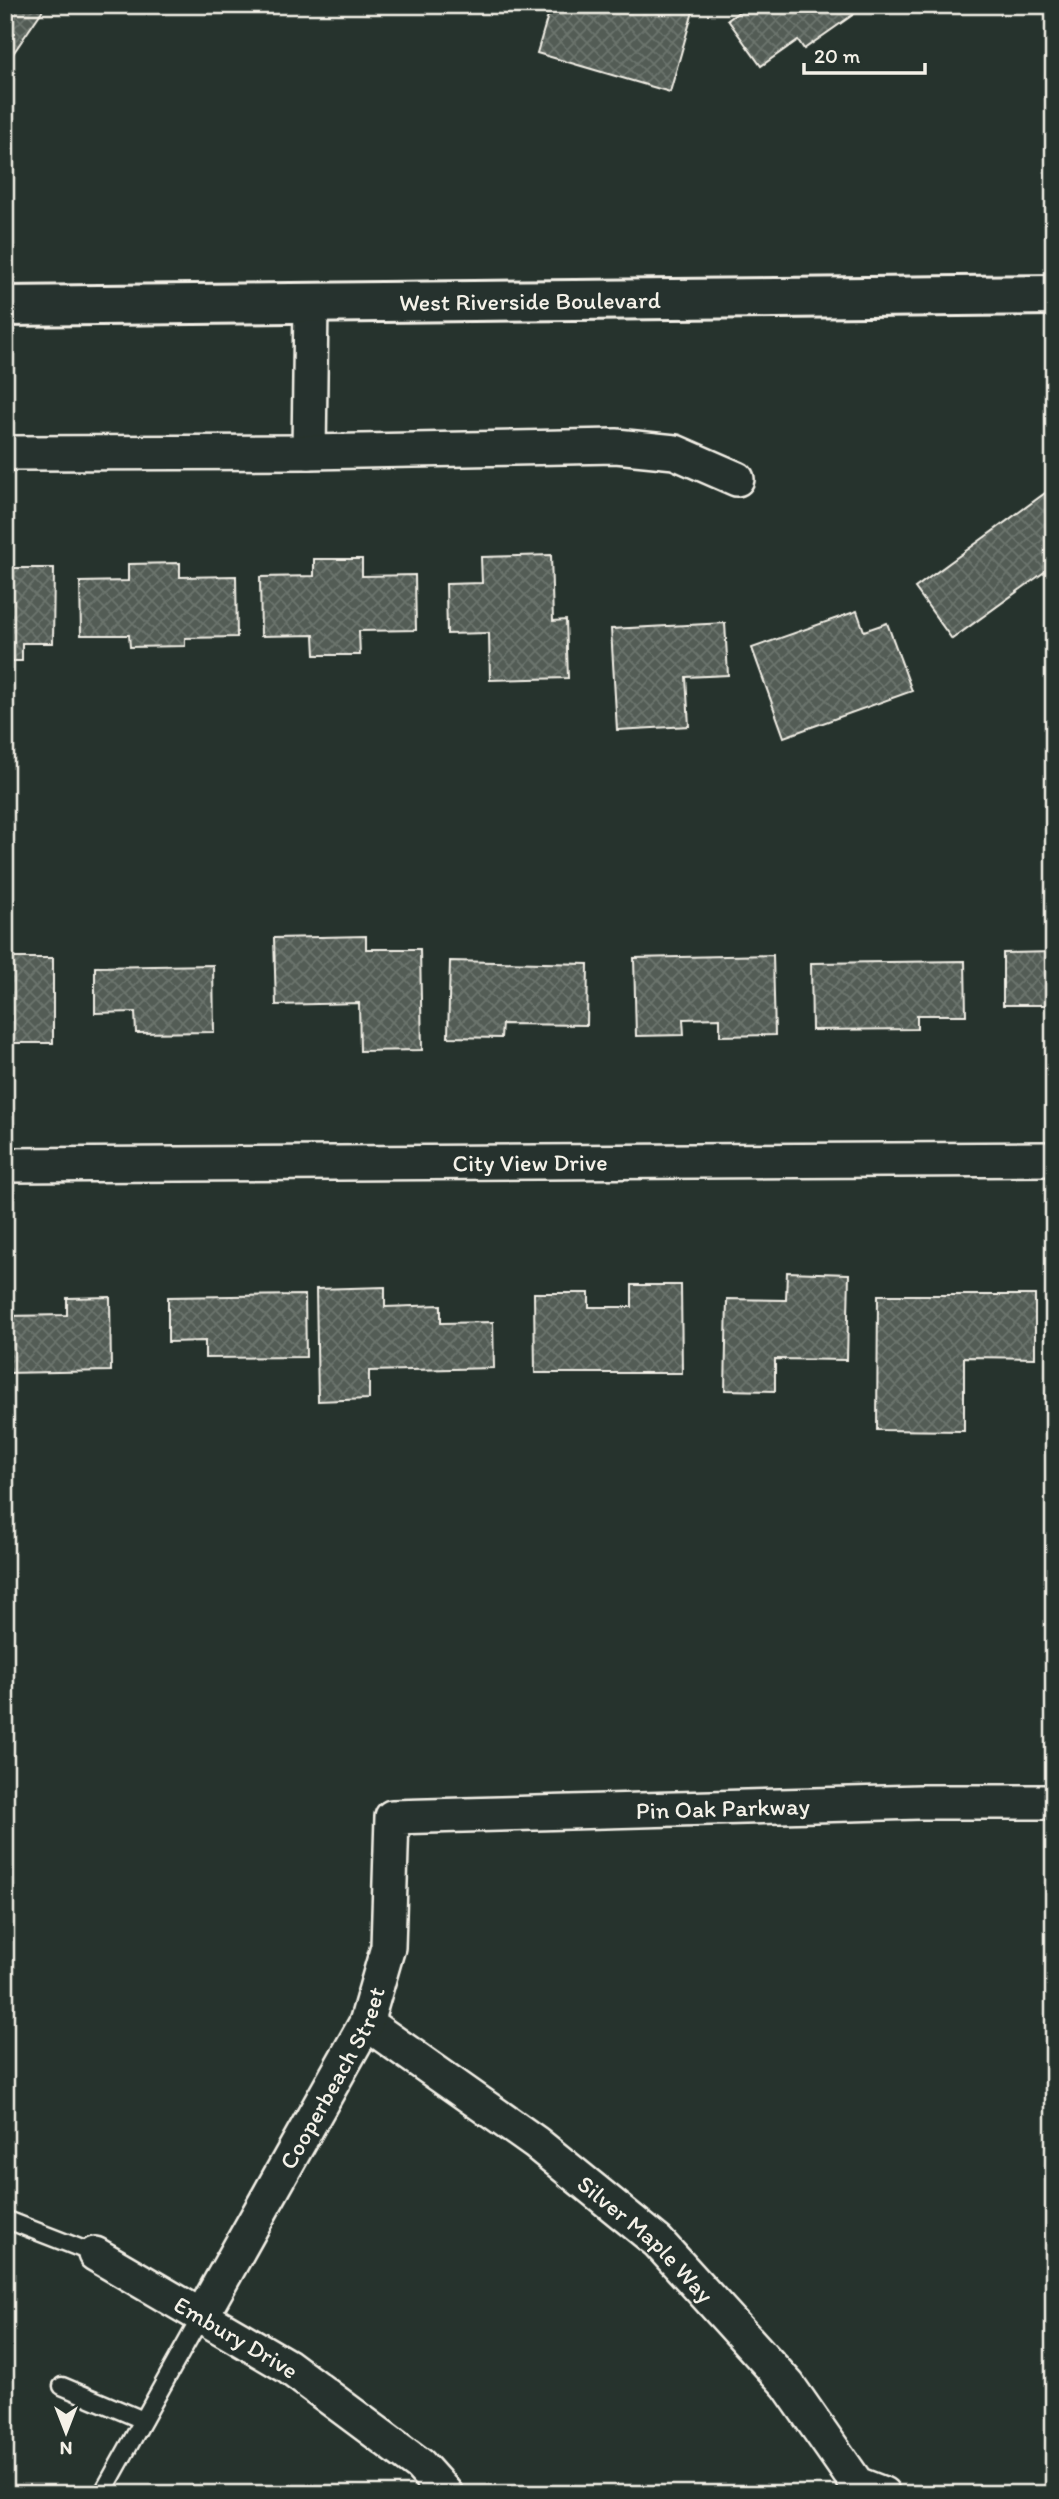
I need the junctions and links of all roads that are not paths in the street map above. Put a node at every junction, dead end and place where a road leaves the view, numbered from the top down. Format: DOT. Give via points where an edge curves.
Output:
graph roads {
  1 [pos="1054,295"];
  2 [pos="311,303"];
  3 [pos="5,306"];
  4 [pos="309,452"];
  5 [pos="5,453"];
  6 [pos="737,479"];
  7 [pos="1054,1159"];
  8 [pos="5,1165"];
  9 [pos="1054,1802"];
  10 [pos="392,1818"];
  11 [pos="366,2022"];
  12 [pos="5,2219"];
  13 [pos="95,2254"];
  14 [pos="202,2315"];
  15 [pos="62,2386"];
  16 [pos="143,2420"];
  17 [pos="102,2494"];
  18 [pos="446,2494"];
  19 [pos="883,2494"];
  1 -- 2 [label="main road, West Riverside Boulevard"];
  2 -- 3 [label="main road, West Riverside Boulevard"];
  2 -- 4 [label="street"];
  4 -- 5 [label="street"];
  4 -- 6 [label="street" via="616,446 675,452"];
  7 -- 8 [label="street, City View Drive"];
  9 -- 10 [label="street, Pin Oak Parkway"];
  10 -- 11 [label="street, Cooperbeach Street" via="388,1947"];
  11 -- 14 [label="street, Cooperbeach Street"];
  11 -- 19 [label="street, Silver Maple Way" via="536,2143 658,2242 788,2385 857,2484"];
  12 -- 13 [label="lane, Embury Drive"];
  13 -- 14 [label="street, Embury Drive"];
  14 -- 16 [label="lane"];
  14 -- 18 [label="street, Embury Drive" via="286,2367 420,2465"];
  15 -- 16 [label="lane"];
  16 -- 17 [label="lane"];
}
